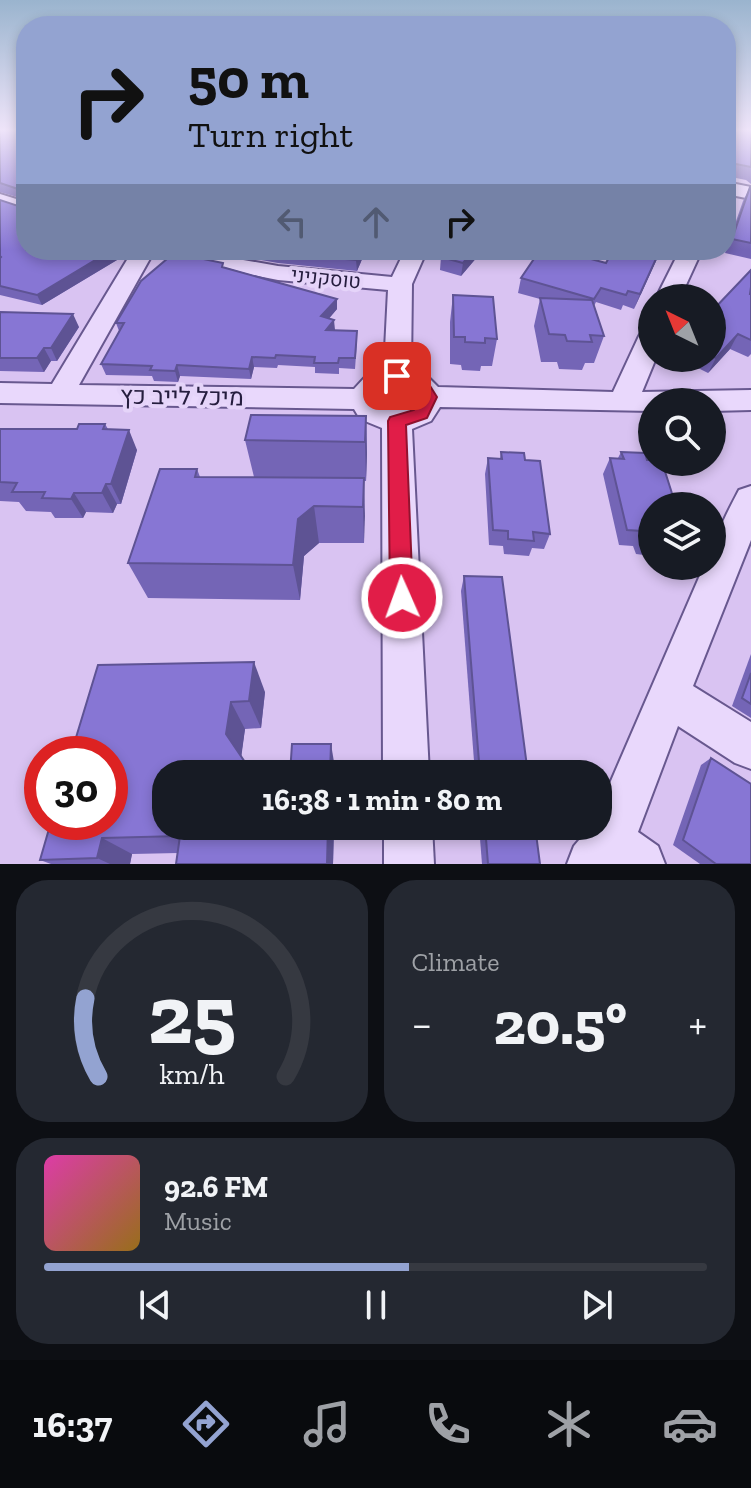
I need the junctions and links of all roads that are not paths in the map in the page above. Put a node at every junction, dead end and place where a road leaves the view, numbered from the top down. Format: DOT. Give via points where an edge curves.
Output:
graph roads {
  1 [pos="138,260"];
  2 [pos="197,260"];
  3 [pos="411,260"];
  4 [pos="686,260"];
  5 [pos="400,284"];
  6 [pos="675,284"];
  7 [pos="638,368"];
  8 [pos="397,376"];
  9 [pos="0,393"];
  10 [pos="60,394"];
  11 [pos="429,397"];
  12 [pos="364,399"];
  13 [pos="750,401"];
  14 [pos="623,402"];
  15 [pos="397,421"];
  16 [pos="751,499"];
  17 [pos="668,695"];
  18 [pos="751,747"];
  19 [pos="406,760"];
  20 [pos="408,840"];
  21 [pos="614,856"];
  22 [pos="409,864"];
  1 -- 10 [label="street"];
  2 -- 5 [label="street, טוסקניני" via="326,280"];
  3 -- 5 [label="street"];
  4 -- 6 [label="street"];
  5 -- 8 [label="street"];
  7 -- 14 [label="street"];
  8 -- 11 [label="street" via="421,385"];
  8 -- 12 [label="street" via="370,385"];
  9 -- 10 [label="street, מיכל לייב כץ"];
  10 -- 12 [label="street, מיכל לייב כץ"];
  11 -- 14 [label="street"];
  11 -- 15 [label="street" via="421,414"];
  12 -- 15 [label="street" via="370,412"];
  13 -- 14 [label="street"];
  15 -- 19 [label="street"];
  16 -- 17 [label="street"];
  17 -- 18 [label="street"];
  17 -- 21 [label="street"];
  20 -- 22 [label="street"];
}
